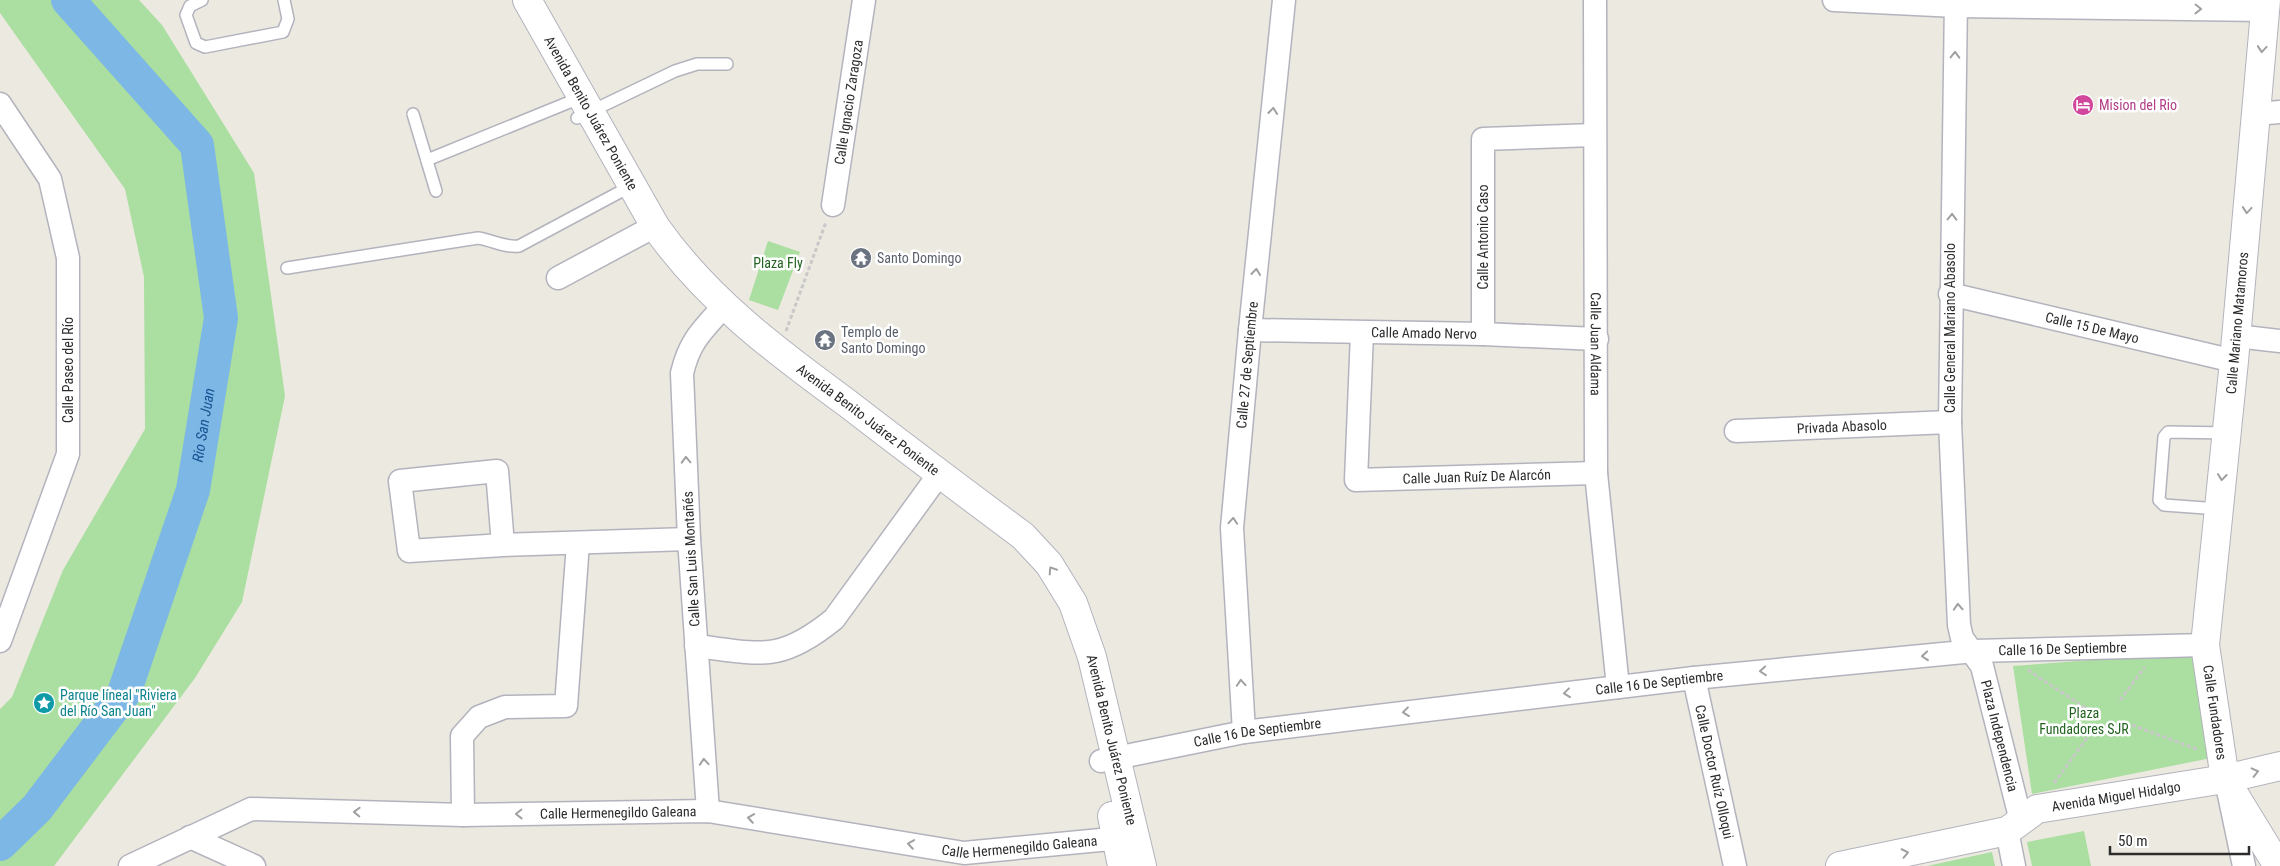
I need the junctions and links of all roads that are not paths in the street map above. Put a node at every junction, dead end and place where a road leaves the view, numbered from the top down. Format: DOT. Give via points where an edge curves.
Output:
graph roads {
  1 [pos="202,0"];
  2 [pos="284,0"];
  3 [pos="508,0"];
  4 [pos="527,0"];
  5 [pos="864,0"];
  6 [pos="1284,0"];
  7 [pos="1595,0"];
  8 [pos="1842,0"];
  9 [pos="1956,3"];
  10 [pos="2266,5"];
  11 [pos="727,64"];
  12 [pos="0,104"];
  13 [pos="580,108"];
  14 [pos="2268,113"];
  15 [pos="413,114"];
  16 [pos="1594,135"];
  17 [pos="427,160"];
  18 [pos="626,189"];
  19 [pos="436,191"];
  20 [pos="832,205"];
  21 [pos="650,229"];
  22 [pos="287,268"];
  23 [pos="558,278"];
  24 [pos="1950,294"];
  25 [pos="719,311"];
  26 [pos="1250,330"];
  27 [pos="1362,333"];
  28 [pos="1483,334"];
  29 [pos="1597,339"];
  30 [pos="2280,341"];
  31 [pos="2235,349"];
  32 [pos="1950,422"];
  33 [pos="1736,431"];
  34 [pos="2227,434"];
  35 [pos="1596,474"];
  36 [pos="935,480"];
  37 [pos="2219,509"];
  38 [pos="689,539"];
  39 [pos="578,543"];
  40 [pos="503,545"];
  41 [pos="0,641"];
  42 [pos="696,646"];
  43 [pos="2205,646"];
  44 [pos="1974,652"];
  45 [pos="1694,678"];
  46 [pos="1618,687"];
  47 [pos="1244,732"];
  48 [pos="1109,760"];
  49 [pos="2280,766"];
  50 [pos="2224,769"];
  51 [pos="708,810"];
  52 [pos="463,815"];
  53 [pos="2022,820"];
  54 [pos="190,836"];
  55 [pos="1126,838"];
  56 [pos="130,866"];
  57 [pos="254,866"];
  58 [pos="1122,866"];
  59 [pos="1142,866"];
  60 [pos="1735,866"];
  61 [pos="1840,866"];
  62 [pos="2014,866"];
  63 [pos="2244,866"];
  64 [pos="2278,866"];
  1 -- 2 [label="lane" via="190,6 186,15 196,43 205,47 283,32 288,19"];
  3 -- 13 [label="main road, Avenida Benito Juárez Poniente"];
  4 -- 13 [label="main road, Avenida Benito Juárez Poniente"];
  5 -- 20 [label="street, Calle Ignacio Zaragoza"];
  26 -- 6 [label="street, Calle 27 de Septiembre, one-way"];
  7 -- 16 [label="street, Calle Juan Aldama"];
  8 -- 9 [label="street"];
  9 -- 10 [label="street, one-way"];
  24 -- 9 [label="street, Calle General Mariano Abasolo, one-way"];
  10 -- 14 [label="main road, Calle Mariano Matamoros, one-way"];
  11 -- 13 [label="lane" via="697,64"];
  12 -- 41 [label="street, Calle Paseo del Río" via="50,180 68,258 68,454"];
  13 -- 17 [label="lane"];
  13 -- 18 [label="main road, Avenida Benito Juárez Poniente"];
  14 -- 31 [label="main road, Calle Mariano Matamoros, one-way"];
  15 -- 17 [label="lane"];
  16 -- 28 [label="street, Calle Antonio Caso" via="1483,139"];
  16 -- 29 [label="street, Calle Juan Aldama"];
  17 -- 19 [label="lane"];
  18 -- 21 [label="main road, Avenida Benito Juárez Poniente"];
  18 -- 22 [label="lane" via="519,246 509,248 478,238"];
  21 -- 23 [label="street"];
  21 -- 25 [label="main road, Avenida Benito Juárez Poniente" via="695,277"];
  24 -- 31 [label="street, Calle 15 De Mayo"];
  24 -- 32 [label="street, Calle General Mariano Abasolo"];
  25 -- 36 [label="main road, Avenida Benito Juárez Poniente" via="778,352"];
  25 -- 36 [label="main road, Avenida Benito Juárez Poniente" via="772,366"];
  38 -- 25 [label="street, Calle San Luis Montañés, one-way" via="682,373 696,336"];
  26 -- 27 [label="street, Calle Amado Nervo"];
  47 -- 26 [label="street, Calle 27 de Septiembre, one-way" via="1232,528"];
  27 -- 28 [label="street, Calle Amado Nervo"];
  27 -- 35 [label="street, Calle Juan Ruíz De Alarcón" via="1356,480"];
  28 -- 29 [label="street, Calle Amado Nervo"];
  29 -- 35 [label="street, Calle Juan Aldama"];
  30 -- 31 [label="street, Calle 15 De Mayo"];
  31 -- 34 [label="main road, Calle Mariano Matamoros"];
  32 -- 33 [label="street, Privada Abasolo"];
  44 -- 32 [label="street, Calle General Mariano Abasolo, one-way" via="1962,638 1959,626"];
  34 -- 37 [label="main road, Calle Mariano Matamoros, one-way"];
  34 -- 37 [label="lane" via="2168,432 2164,437 2159,500 2164,506"];
  35 -- 46 [label="street, Calle Juan Aldama"];
  36 -- 42 [label="street" via="834,619 811,638 790,648 760,654"];
  36 -- 48 [label="main road, Avenida Benito Juárez Poniente" via="1023,536 1049,564 1073,603 1092,657"];
  37 -- 43 [label="main road, Calle Mariano Matamoros"];
  38 -- 39 [label="street"];
  38 -- 42 [label="street, Calle San Luis Montañés"];
  39 -- 40 [label="street"];
  39 -- 52 [label="street" via="566,706 505,707 480,717 474,723 462,736"];
  40 -- 40 [label="street" via="497,471 400,481 409,551"];
  51 -- 42 [label="street, Calle San Luis Montañés, one-way"];
  43 -- 44 [label="street, Calle 16 De Septiembre"];
  43 -- 50 [label="main road, Calle Fundadores"];
  44 -- 45 [label="street, Calle 16 De Septiembre, one-way"];
  44 -- 53 [label="street, Plaza Independencia" via="1990,692"];
  45 -- 46 [label="street, Calle 16 De Septiembre"];
  45 -- 60 [label="street, Calle Doctor Ruíz Olloqui"];
  46 -- 47 [label="street, Calle 16 De Septiembre, one-way"];
  47 -- 48 [label="street, Calle 16 De Septiembre"];
  48 -- 55 [label="main road, Avenida Benito Juárez Poniente"];
  50 -- 49 [label="main road, Avenida Miguel Hidalgo, one-way"];
  50 -- 53 [label="main road, Avenida Miguel Hidalgo"];
  50 -- 63 [label="street"];
  50 -- 64 [label="main road"];
  51 -- 52 [label="street, Calle Hermenegildo Galeana, one-way"];
  55 -- 51 [label="street, Calle Hermenegildo Galeana, one-way" via="964,853"];
  52 -- 54 [label="street, Calle Hermenegildo Galeana, one-way" via="251,809"];
  61 -- 53 [label="main road, Avenida Miguel Hidalgo, one-way"];
  53 -- 62 [label="street, Plaza Independencia"];
  54 -- 56 [label="street, Calle Hermenegildo Galeana"];
  54 -- 57 [label="street"];
  55 -- 58 [label="main road, Avenida Benito Juárez Poniente"];
  55 -- 59 [label="main road, Avenida Benito Juárez Poniente"];
}
